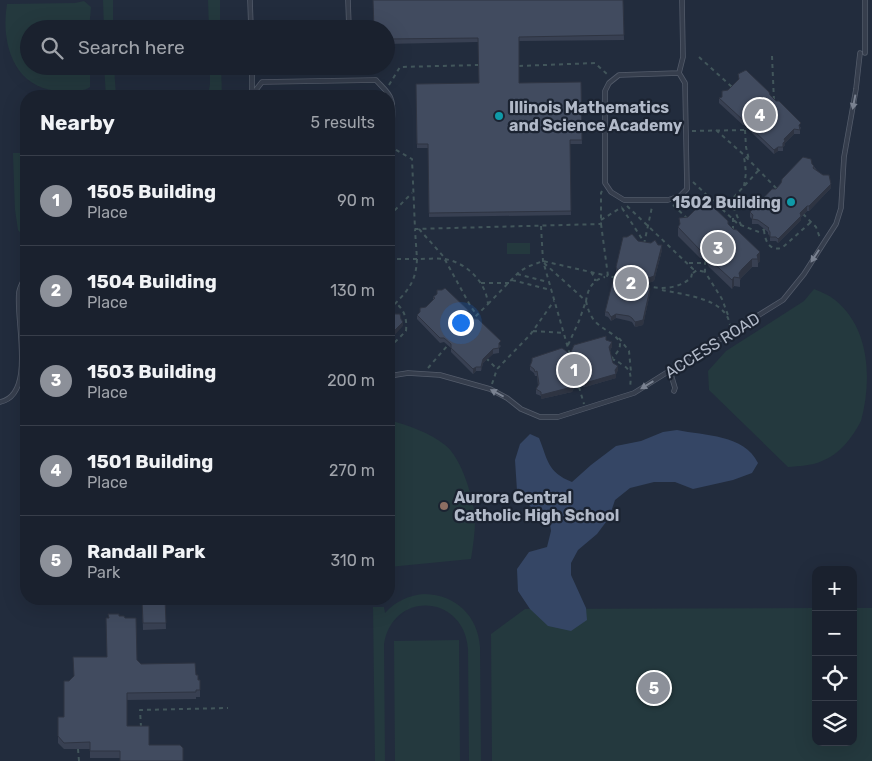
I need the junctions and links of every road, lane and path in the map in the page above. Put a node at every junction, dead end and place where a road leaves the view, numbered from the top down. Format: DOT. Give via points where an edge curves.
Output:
graph roads {
  1 [pos="250,0"];
  2 [pos="348,0"];
  3 [pos="682,0"];
  4 [pos="864,0"];
  5 [pos="251,20"];
  6 [pos="349,20"];
  7 [pos="772,56"];
  8 [pos="698,57"];
  9 [pos="479,65"];
  10 [pos="519,66"];
  11 [pos="679,73"];
  12 [pos="252,75"];
  13 [pos="612,80"];
  14 [pos="253,90"];
  15 [pos="256,90"];
  16 [pos="385,90"];
  17 [pos="387,90"];
  18 [pos="734,90"];
  19 [pos="773,103"];
  20 [pos="748,127"];
  21 [pos="716,130"];
  22 [pos="745,130"];
  23 [pos="687,131"];
  24 [pos="395,150"];
  25 [pos="744,155"];
  26 [pos="751,163"];
  27 [pos="758,171"];
  28 [pos="688,177"];
  29 [pos="607,186"];
  30 [pos="744,188"];
  31 [pos="778,191"];
  32 [pos="412,193"];
  33 [pos="733,198"];
  34 [pos="654,200"];
  35 [pos="668,200"];
  36 [pos="622,208"];
  37 [pos="723,209"];
  38 [pos="395,210"];
  39 [pos="803,214"];
  40 [pos="733,218"];
  41 [pos="601,220"];
  42 [pos="811,222"];
  43 [pos="601,224"];
  44 [pos="693,224"];
  45 [pos="648,225"];
  46 [pos="741,225"];
  47 [pos="541,226"];
  48 [pos="768,228"];
  49 [pos="415,229"];
  50 [pos="419,229"];
  51 [pos="764,230"];
  52 [pos="730,236"];
  53 [pos="644,242"];
  54 [pos="821,248"];
  55 [pos="642,250"];
  56 [pos="395,259"];
  57 [pos="417,259"];
  58 [pos="444,259"];
  59 [pos="543,261"];
  60 [pos="689,263"];
  61 [pos="591,272"];
  62 [pos="705,272"];
  63 [pos="693,273"];
  64 [pos="517,274"];
  65 [pos="608,276"];
  66 [pos="618,278"];
  67 [pos="510,281"];
  68 [pos="548,282"];
  69 [pos="594,282"];
  70 [pos="481,283"];
  71 [pos="648,286"];
  72 [pos="20,288"];
  73 [pos="659,289"];
  74 [pos="551,290"];
  75 [pos="554,300"];
  76 [pos="586,301"];
  77 [pos="396,303"];
  78 [pos="488,304"];
  79 [pos="728,314"];
  80 [pos="477,315"];
  81 [pos="470,322"];
  82 [pos="20,325"];
  83 [pos="533,331"];
  84 [pos="732,333"];
  85 [pos="564,334"];
  86 [pos="617,336"];
  87 [pos="395,342"];
  88 [pos="448,345"];
  89 [pos="568,347"];
  90 [pos="570,355"];
  91 [pos="485,357"];
  92 [pos="611,359"];
  93 [pos="604,361"];
  94 [pos="496,369"];
  95 [pos="670,371"];
  96 [pos="631,372"];
  97 [pos="422,374"];
  98 [pos="395,375"];
  99 [pos="20,380"];
  100 [pos="579,387"];
  101 [pos="490,389"];
  102 [pos="674,391"];
  103 [pos="630,394"];
  104 [pos="0,402"];
  105 [pos="586,408"];
  106 [pos="228,708"];
  107 [pos="141,732"];
  108 [pos="78,749"];
  109 [pos="79,761"];
  1 -- 5 [label="lane"];
  2 -- 6 [label="lane"];
  3 -- 11 [label="lane" via="683,57"];
  4 -- 54 [label="lane, ACCESS ROAD, one-way" via="862,53 844,157 842,208"];
  7 -- 19 [label="path"];
  8 -- 18 [label="path"];
  9 -- 17 [label="path" via="400,67"];
  10 -- 13 [label="path" via="595,62"];
  11 -- 13 [label="lane" via="619,75"];
  11 -- 23 [label="lane" via="685,83"];
  12 -- 14 [label="lane"];
  13 -- 29 [label="lane" via="605,90"];
  15 -- 16 [label="lane" via="262,82 376,80"];
  20 -- 22 [label="path"];
  21 -- 22 [label="path"];
  21 -- 23 [label="path"];
  21 -- 25 [label="path"];
  22 -- 26 [label="path"];
  23 -- 28 [label="lane"];
  24 -- 32 [label="path" via="412,160"];
  25 -- 26 [label="path"];
  25 -- 30 [label="path"];
  26 -- 27 [label="path"];
  27 -- 30 [label="path"];
  27 -- 31 [label="path"];
  28 -- 35 [label="lane" via="687,189 680,196"];
  28 -- 37 [label="path"];
  29 -- 34 [label="lane" via="624,200"];
  29 -- 41 [label="path" via="601,193"];
  30 -- 33 [label="path"];
  32 -- 38 [label="path"];
  32 -- 49 [label="path"];
  33 -- 37 [label="path"];
  33 -- 46 [label="path"];
  34 -- 35 [label="lane"];
  34 -- 45 [label="path"];
  35 -- 44 [label="path"];
  36 -- 41 [label="path"];
  36 -- 45 [label="path" via="624,202"];
  36 -- 53 [label="path"];
  37 -- 40 [label="path"];
  39 -- 42 [label="path"];
  40 -- 46 [label="path"];
  40 -- 52 [label="path"];
  41 -- 43 [label="path"];
  42 -- 51 [label="path" via="778,249 769,246"];
  42 -- 54 [label="path" via="818,230"];
  43 -- 47 [label="path"];
  43 -- 65 [label="path"];
  45 -- 53 [label="path"];
  45 -- 60 [label="path"];
  46 -- 51 [label="path" via="759,232"];
  47 -- 50 [label="path"];
  47 -- 59 [label="path"];
  48 -- 51 [label="path"];
  49 -- 50 [label="path"];
  49 -- 57 [label="path"];
  50 -- 58 [label="path"];
  53 -- 55 [label="path"];
  54 -- 84 [label="lane, ACCESS ROAD, one-way" via="783,300"];
  56 -- 57 [label="path"];
  57 -- 58 [label="path"];
  57 -- 77 [label="path" via="413,282"];
  58 -- 70 [label="path" via="464,267"];
  58 -- 80 [label="path"];
  59 -- 61 [label="path"];
  59 -- 64 [label="path"];
  59 -- 68 [label="path"];
  59 -- 76 [label="path"];
  60 -- 62 [label="path" via="706,262"];
  60 -- 63 [label="path"];
  61 -- 65 [label="path"];
  61 -- 69 [label="path"];
  62 -- 63 [label="path" via="696,270"];
  62 -- 79 [label="path"];
  63 -- 73 [label="path" via="686,282"];
  64 -- 67 [label="path"];
  64 -- 68 [label="path"];
  65 -- 66 [label="path"];
  65 -- 69 [label="path"];
  67 -- 70 [label="path"];
  67 -- 74 [label="path"];
  67 -- 78 [label="path"];
  68 -- 74 [label="path"];
  69 -- 76 [label="path" via="588,288"];
  70 -- 78 [label="path"];
  71 -- 73 [label="path"];
  72 -- 82 [label="lane"];
  73 -- 79 [label="path" via="707,301"];
  74 -- 75 [label="path"];
  75 -- 83 [label="path"];
  75 -- 85 [label="path"];
  76 -- 86 [label="path" via="594,321"];
  76 -- 89 [label="path"];
  77 -- 87 [label="path" via="406,316 406,331"];
  78 -- 80 [label="path"];
  79 -- 84 [label="path"];
  80 -- 81 [label="path"];
  83 -- 85 [label="path"];
  83 -- 94 [label="path"];
  84 -- 95 [label="lane, ACCESS ROAD"];
  85 -- 89 [label="path"];
  86 -- 92 [label="path" via="619,349"];
  86 -- 96 [label="path" via="629,351"];
  88 -- 97 [label="path"];
  89 -- 90 [label="path"];
  91 -- 94 [label="path"];
  92 -- 93 [label="path"];
  92 -- 96 [label="path"];
  94 -- 101 [label="path"];
  95 -- 102 [label="lane"];
  95 -- 103 [label="lane, ACCESS ROAD, one-way"];
  96 -- 103 [label="path"];
  97 -- 98 [label="lane, ACCESS ROAD"];
  97 -- 101 [label="lane, ACCESS ROAD" via="440,375"];
  99 -- 104 [label="lane" via="12,395"];
  100 -- 105 [label="path"];
  105 -- 101 [label="lane, ACCESS ROAD, one-way" via="558,417 540,417 521,410"];
  103 -- 105 [label="lane, ACCESS ROAD"];
  106 -- 107 [label="path" via="140,710"];
  108 -- 109 [label="path"];
}
